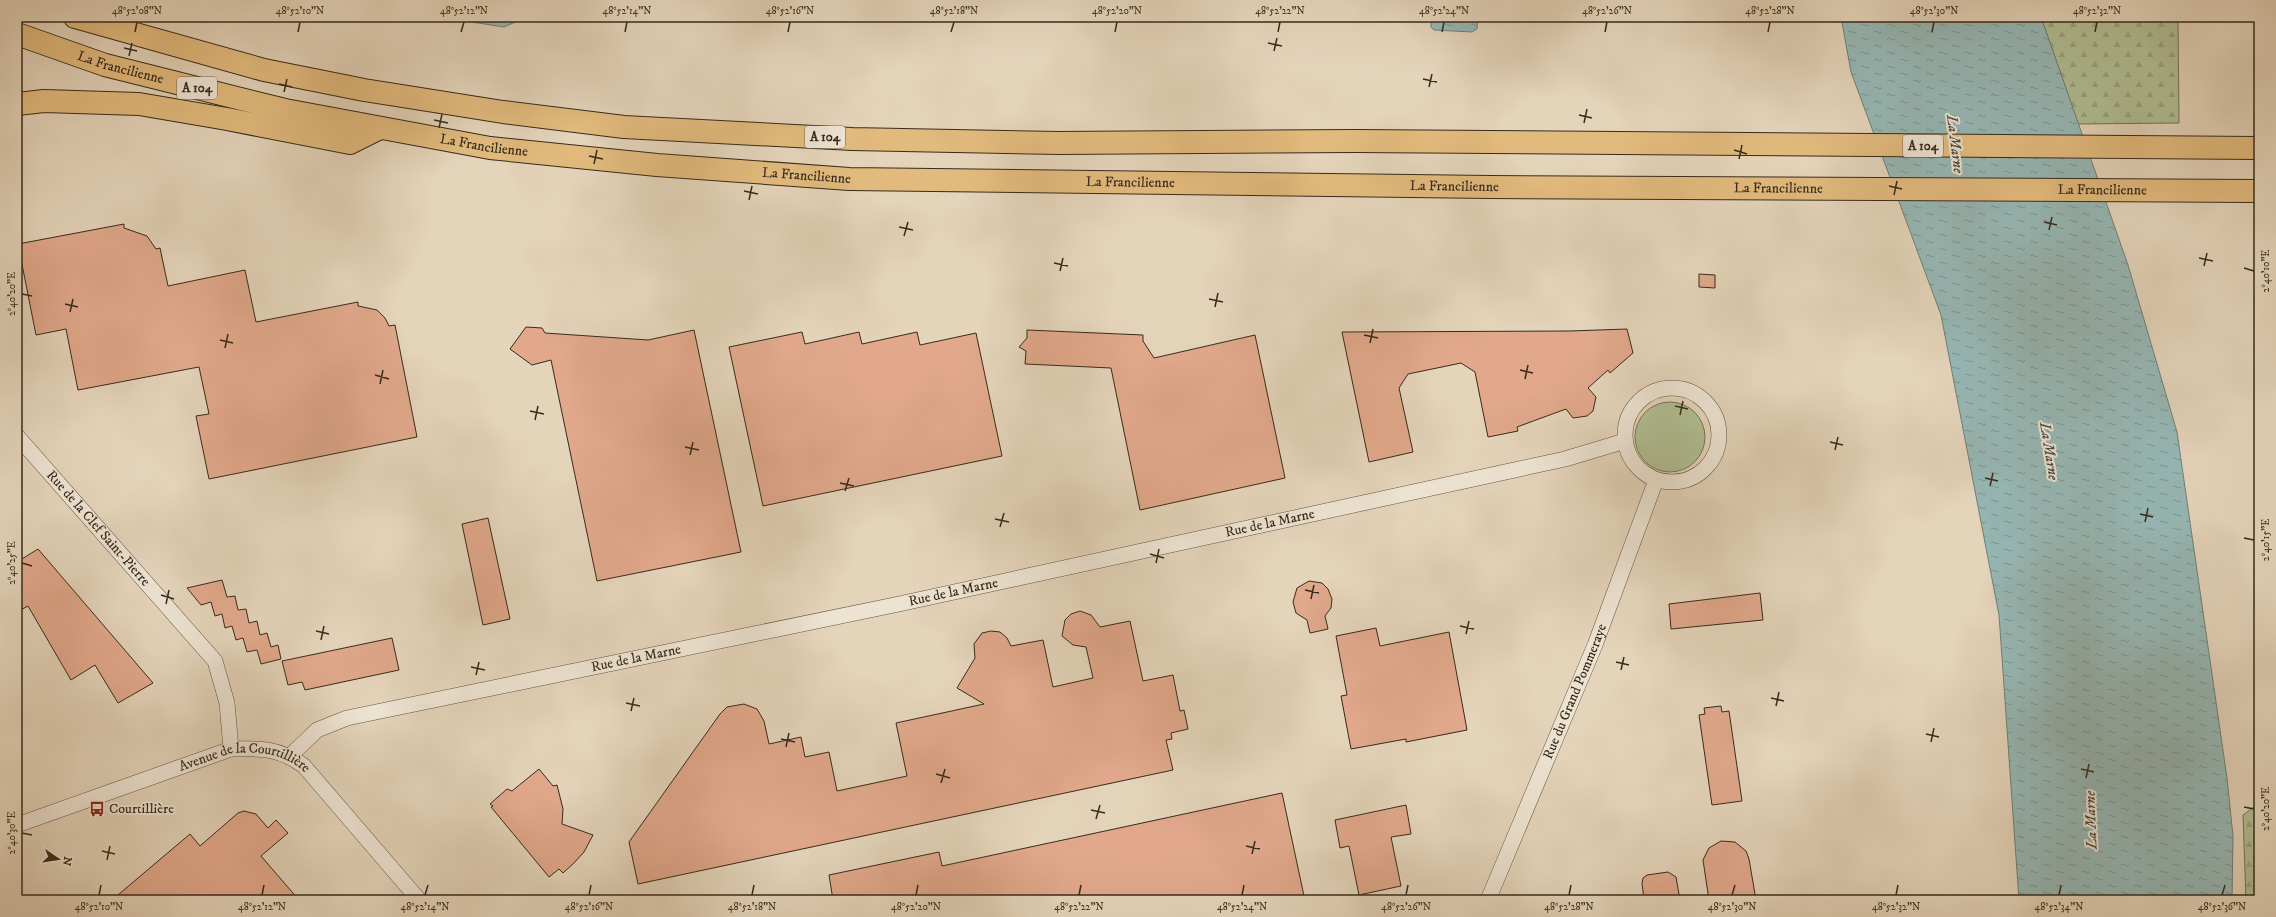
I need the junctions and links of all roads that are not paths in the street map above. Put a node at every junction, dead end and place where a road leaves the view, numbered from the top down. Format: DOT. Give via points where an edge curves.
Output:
graph roads {
  1 [pos="75,17"];
  2 [pos="17,34"];
  3 [pos="17,104"];
  4 [pos="380,128"];
  5 [pos="2259,148"];
  6 [pos="2259,191"];
  7 [pos="17,436"];
  8 [pos="1625,441"];
  9 [pos="1656,480"];
  10 [pos="231,749"];
  11 [pos="290,756"];
  12 [pos="17,825"];
  13 [pos="419,900"];
  14 [pos="1488,900"];
  1 -- 5 [label="highway, A 104" via="264,70 503,112 624,127 852,139 1059,143 1356,141"];
  2 -- 4 [label="highway, La Francilienne / A 104" via="105,65 285,110"];
  3 -- 4 [label="highway" via="44,101 139,104 350,143"];
  4 -- 6 [label="highway, La Francilienne / A 104" via="490,148 657,165 850,178 1585,187"];
  7 -- 10 [label="street, Rue de la Clef Saint-Pierre" via="215,660 227,702"];
  8 -- 9 [label="street" via="1628,454 1635,465 1644,474"];
  8 -- 9 [label="street" via="1626,424 1632,410 1643,398 1657,390 1673,388 1689,391 1703,400 1713,412 1718,428 1718,444 1713,459 1702,472 1688,480 1672,483"];
  8 -- 11 [label="street, Rue de la Marne" via="1565,459 922,599 347,718 317,730"];
  9 -- 14 [label="street, Rue du Grand Pommeraye" via="1595,645"];
  10 -- 11 [label="street, Avenue de la Courtillière" via="254,748"];
  10 -- 12 [label="street, Avenue de la Courtillière"];
  11 -- 13 [label="street, Avenue de la Courtillière" via="304,766"];
}
